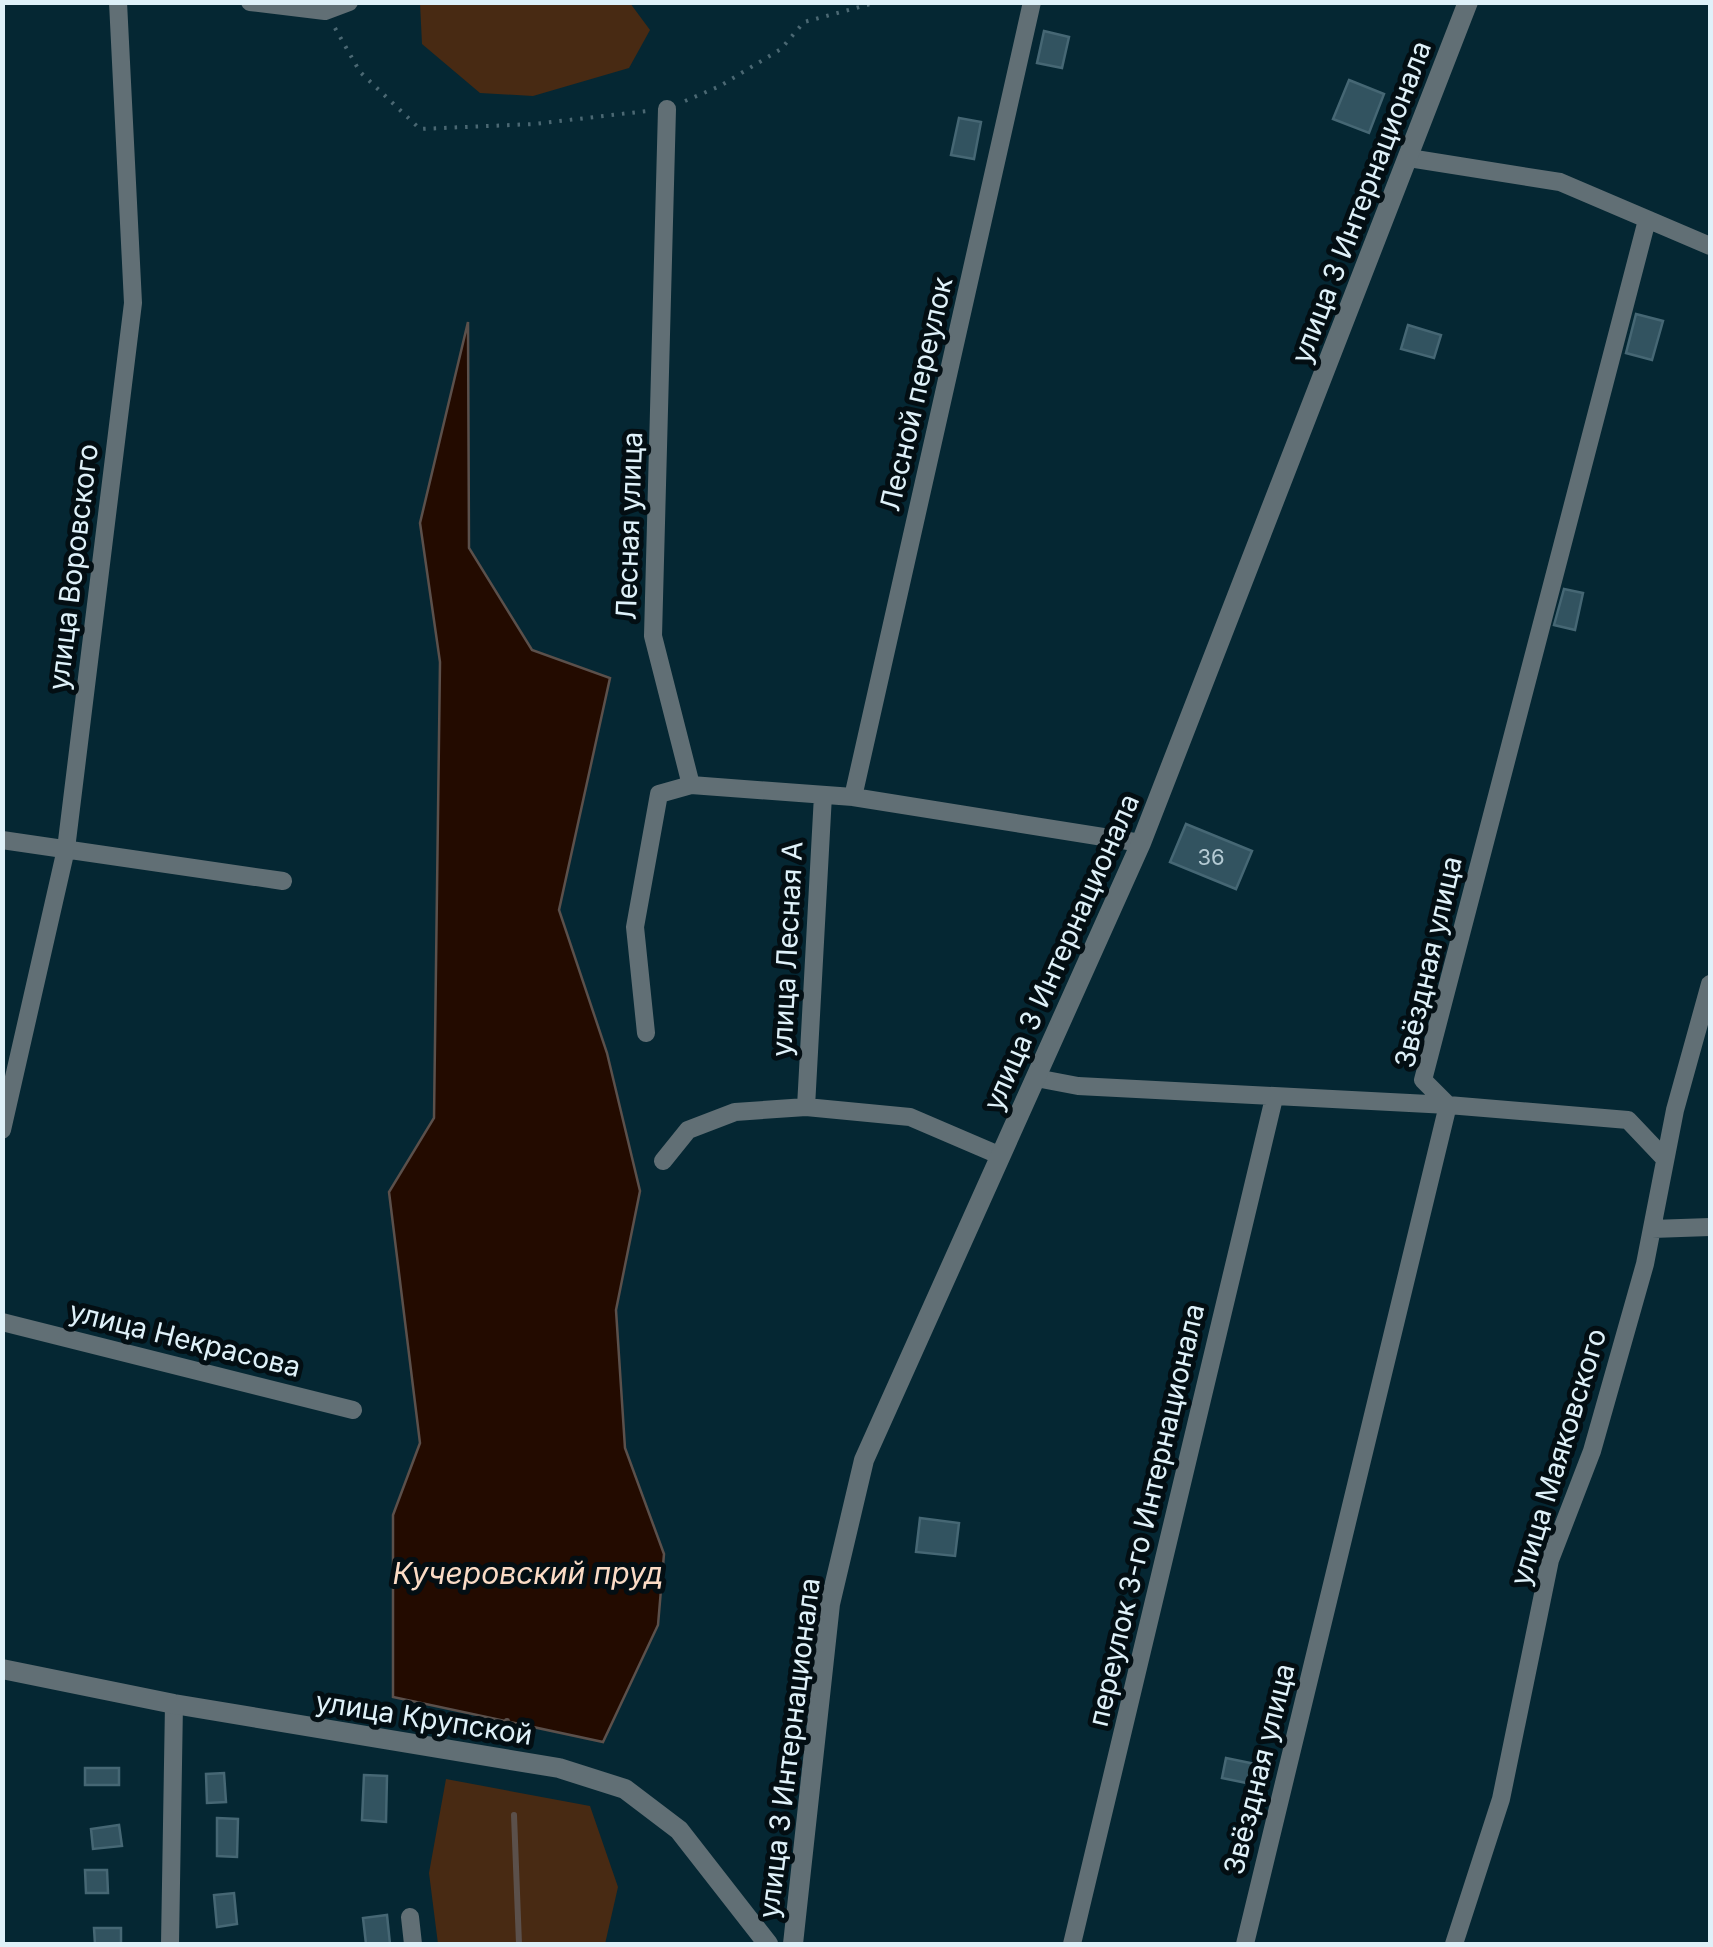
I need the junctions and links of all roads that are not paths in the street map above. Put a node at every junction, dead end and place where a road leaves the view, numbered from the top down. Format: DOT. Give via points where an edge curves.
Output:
graph roads {
  1 [pos="118,2"];
  2 [pos="250,2"];
  3 [pos="349,2"];
  4 [pos="1032,2"];
  5 [pos="1468,2"];
  6 [pos="668,109"];
  7 [pos="1408,158"];
  8 [pos="1647,220"];
  9 [pos="1710,246"];
  10 [pos="691,785"];
  11 [pos="823,795"];
  12 [pos="853,798"];
  13 [pos="2,840"];
  14 [pos="1142,843"];
  15 [pos="66,850"];
  16 [pos="283,881"];
  17 [pos="1710,984"];
  18 [pos="646,1033"];
  19 [pos="1036,1078"];
  20 [pos="1274,1098"];
  21 [pos="1448,1105"];
  22 [pos="806,1107"];
  23 [pos="2,1130"];
  24 [pos="1001,1156"];
  25 [pos="1665,1159"];
  26 [pos="663,1161"];
  27 [pos="1710,1227"];
  28 [pos="1652,1229"];
  29 [pos="2,1322"];
  30 [pos="354,1410"];
  31 [pos="2,1669"];
  32 [pos="174,1704"];
  33 [pos="410,1917"];
  34 [pos="170,1944"];
  35 [pos="413,1944"];
  36 [pos="768,1944"];
  37 [pos="793,1944"];
  38 [pos="1072,1944"];
  39 [pos="1245,1944"];
  40 [pos="1454,1944"];
  1 -- 15 [label="street, улица Воровского" via="132,303"];
  2 -- 3 [label="street" via="325,11"];
  4 -- 12 [label="street, Лесной переулок"];
  5 -- 7 [label="street, улица 3 Интернационала"];
  6 -- 10 [label="street, Лесная улица" via="653,636"];
  7 -- 8 [label="street" via="1560,182"];
  7 -- 14 [label="street, улица 3 Интернационала"];
  8 -- 9 [label="street"];
  8 -- 21 [label="street, Звёздная улица" via="1423,1080"];
  10 -- 11 [label="street"];
  10 -- 18 [label="street" via="659,794 655,813 635,927"];
  11 -- 12 [label="street"];
  11 -- 22 [label="street, улица Лесная А"];
  12 -- 14 [label="street"];
  13 -- 15 [label="street"];
  14 -- 19 [label="street, улица 3 Интернационала"];
  15 -- 16 [label="street"];
  15 -- 23 [label="street, улица Воровского"];
  17 -- 25 [label="street, улица Маяковского"];
  19 -- 20 [label="street"];
  19 -- 24 [label="street, улица 3 Интернационала"];
  20 -- 21 [label="street"];
  20 -- 38 [label="street, переулок 3-го Интернационала"];
  21 -- 25 [label="street" via="1628,1120"];
  21 -- 39 [label="street, Звёздная улица"];
  22 -- 24 [label="street" via="910,1117"];
  22 -- 26 [label="street" via="719,1118 688,1130"];
  24 -- 37 [label="street, улица 3 Интернационала" via="864,1460 830,1604"];
  25 -- 28 [label="street, улица Маяковского"];
  27 -- 28 [label="street"];
  28 -- 40 [label="street, улица Маяковского" via="1592,1451 1550,1560 1501,1800"];
  29 -- 30 [label="street, улица Некрасова"];
  31 -- 32 [label="street, улица Крупской"];
  32 -- 34 [label="street"];
  32 -- 36 [label="street, улица Крупской" via="560,1768 625,1789 679,1830"];
  33 -- 35 [label="street"];
}
